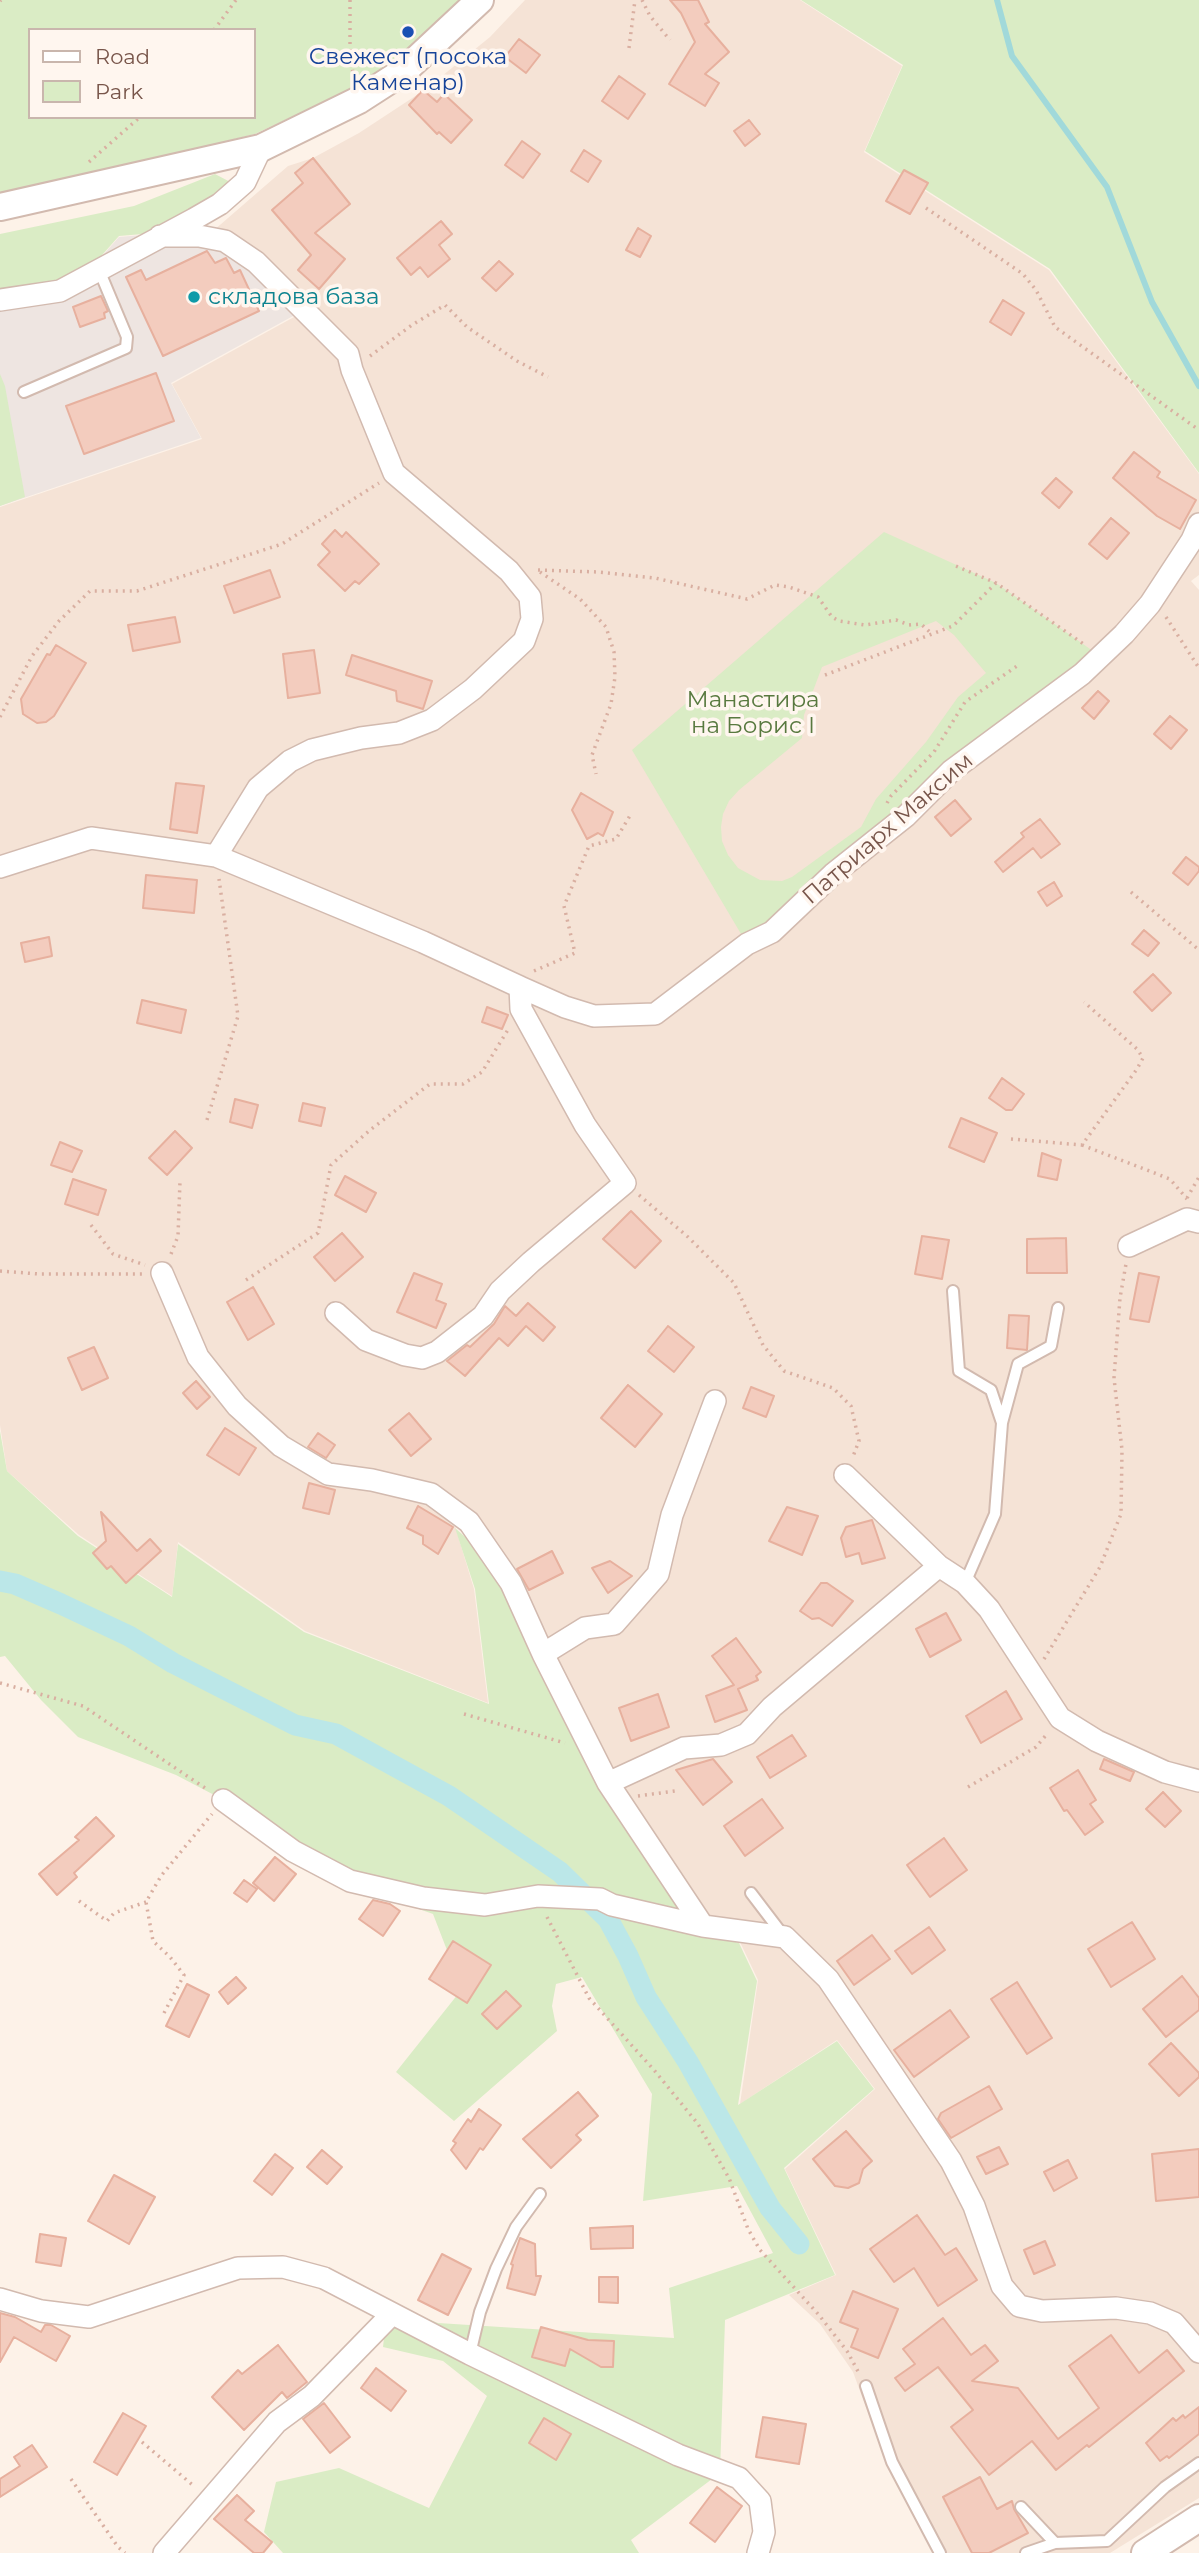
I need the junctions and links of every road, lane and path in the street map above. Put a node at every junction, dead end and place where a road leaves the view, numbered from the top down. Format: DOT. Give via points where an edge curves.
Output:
graph roads {
  1 [pos="236,0"];
  2 [pos="350,0"];
  3 [pos="480,0"];
  4 [pos="635,0"];
  5 [pos="642,0"];
  6 [pos="215,28"];
  7 [pos="670,40"];
  8 [pos="629,48"];
  9 [pos="359,100"];
  10 [pos="261,148"];
  11 [pos="0,207"];
  12 [pos="926,208"];
  13 [pos="160,236"];
  14 [pos="99,270"];
  15 [pos="0,300"];
  16 [pos="348,354"];
  17 [pos="548,377"];
  18 [pos="24,392"];
  19 [pos="1199,430"];
  20 [pos="394,474"];
  21 [pos="1199,524"];
  22 [pos="956,566"];
  23 [pos="538,570"];
  24 [pos="509,571"];
  25 [pos="996,583"];
  26 [pos="1156,595"];
  27 [pos="932,634"];
  28 [pos="1100,656"];
  29 [pos="1017,666"];
  30 [pos="1199,668"];
  31 [pos="825,674"];
  32 [pos="0,717"];
  33 [pos="596,774"];
  34 [pos="631,814"];
  35 [pos="906,816"];
  36 [pos="216,856"];
  37 [pos="0,867"];
  38 [pos="1131,892"];
  39 [pos="1199,950"];
  40 [pos="520,987"];
  41 [pos="1084,1002"];
  42 [pos="521,1009"];
  43 [pos="207,1120"];
  44 [pos="1011,1139"];
  45 [pos="1082,1144"];
  46 [pos="1199,1177"];
  47 [pos="180,1181"];
  48 [pos="625,1184"];
  49 [pos="1191,1213"];
  50 [pos="91,1225"];
  51 [pos="1129,1246"];
  52 [pos="0,1270"];
  53 [pos="162,1273"];
  54 [pos="246,1280"];
  55 [pos="953,1291"];
  56 [pos="1058,1308"];
  57 [pos="336,1313"];
  58 [pos="715,1401"];
  59 [pos="1002,1423"];
  60 [pos="845,1475"];
  61 [pos="939,1566"];
  62 [pos="965,1583"];
  63 [pos="543,1654"];
  64 [pos="1034,1676"];
  65 [pos="0,1683"];
  66 [pos="464,1714"];
  67 [pos="1060,1718"];
  68 [pos="591,1750"];
  69 [pos="1199,1781"];
  70 [pos="968,1787"];
  71 [pos="613,1791"];
  72 [pos="675,1791"];
  73 [pos="223,1800"];
  74 [pos="751,1893"];
  75 [pos="538,1896"];
  76 [pos="79,1901"];
  77 [pos="146,1902"];
  78 [pos="703,1926"];
  79 [pos="785,1937"];
  80 [pos="164,2013"];
  81 [pos="540,2194"];
  82 [pos="0,2299"];
  83 [pos="392,2314"];
  84 [pos="1199,2352"];
  85 [pos="470,2354"];
  86 [pos="866,2386"];
  87 [pos="142,2442"];
  88 [pos="1199,2463"];
  89 [pos="71,2479"];
  90 [pos="210,2500"];
  91 [pos="1021,2507"];
  92 [pos="1199,2518"];
  93 [pos="1107,2541"];
  94 [pos="1055,2543"];
  95 [pos="125,2553"];
  96 [pos="164,2553"];
  97 [pos="758,2553"];
  98 [pos="940,2553"];
  99 [pos="1026,2553"];
  100 [pos="1114,2553"];
  101 [pos="1145,2553"];
  1 -- 6 [label="path"];
  2 -- 9 [label="path" via="350,58"];
  3 -- 9 [label="street" via="404,71"];
  4 -- 8 [label="path"];
  5 -- 7 [label="path"];
  9 -- 10 [label="street"];
  10 -- 11 [label="street"];
  10 -- 13 [label="street" via="245,182 220,204"];
  12 -- 19 [label="path" via="1023,274 1055,327"];
  13 -- 14 [label="street"];
  13 -- 16 [label="street" via="225,241 256,262"];
  14 -- 15 [label="street" via="60,291"];
  14 -- 18 [label="lane" via="127,337 127,348"];
  16 -- 17 [label="path" via="356,360 367,358 445,305 467,327"];
  16 -- 20 [label="street"];
  20 -- 24 [label="street"];
  20 -- 32 [label="path" via="282,544 137,591 90,591 32,656"];
  21 -- 26 [label="street, Патриарх Максим"];
  22 -- 25 [label="path"];
  23 -- 24 [label="path"];
  23 -- 27 [label="path" via="654,578 747,600 775,585 789,587 818,597 839,621 865,625 895,620 921,624"];
  23 -- 33 [label="path" via="580,599 606,627 614,653 608,714 592,755"];
  24 -- 36 [label="street" via="530,597 532,620 524,641 432,720 399,733 312,750 290,761 258,788"];
  25 -- 27 [label="path" via="953,625"];
  25 -- 28 [label="path"];
  26 -- 28 [label="street, Патриарх Максим"];
  26 -- 30 [label="path"];
  27 -- 31 [label="path"];
  28 -- 35 [label="street, Патриарх Максим" via="951,771"];
  29 -- 35 [label="path" via="965,702 934,752 891,796 888,814"];
  34 -- 40 [label="path" via="615,839 589,846 564,906 575,953 523,976"];
  35 -- 40 [label="street, Патриарх Максим" via="833,874 772,932 747,944 655,1014 594,1016"];
  36 -- 37 [label="street, Патриарх Максим" via="91,838"];
  36 -- 40 [label="street, Патриарх Максим"];
  36 -- 43 [label="path" via="238,1016"];
  38 -- 39 [label="path"];
  40 -- 42 [label="street"];
  41 -- 45 [label="path" via="1143,1058"];
  42 -- 48 [label="street" via="585,1125"];
  42 -- 54 [label="path" via="482,1072 463,1084 430,1084 331,1165 318,1233"];
  44 -- 45 [label="path"];
  45 -- 49 [label="path" via="1170,1179"];
  46 -- 49 [label="path"];
  47 -- 53 [label="path" via="178,1236"];
  48 -- 57 [label="street" via="531,1262 500,1291 483,1316 437,1352 422,1357 405,1355 366,1340"];
  48 -- 60 [label="path" via="734,1283 763,1345 784,1371 833,1388 851,1406 859,1441"];
  49 -- 51 [label="street"];
  50 -- 53 [label="path" via="113,1254"];
  51 -- 64 [label="path" via="1114,1378 1122,1450 1121,1514 1100,1567"];
  52 -- 53 [label="path"];
  53 -- 63 [label="street" via="198,1357 237,1406 281,1446 328,1474 432,1494 469,1522 511,1583"];
  55 -- 59 [label="lane" via="959,1371 991,1390"];
  56 -- 59 [label="lane" via="1051,1346 1018,1364"];
  58 -- 63 [label="street" via="672,1515 658,1574 614,1624 585,1629"];
  59 -- 62 [label="lane" via="995,1514"];
  60 -- 61 [label="street"];
  61 -- 62 [label="street"];
  61 -- 71 [label="street" via="772,1707 747,1734 722,1745 684,1748"];
  62 -- 64 [label="street" via="989,1609"];
  63 -- 68 [label="street"];
  64 -- 67 [label="street"];
  65 -- 73 [label="path" via="83,1706"];
  66 -- 68 [label="path"];
  67 -- 69 [label="street" via="1097,1741 1165,1772"];
  67 -- 70 [label="path" via="1035,1747"];
  68 -- 71 [label="street"];
  71 -- 72 [label="path"];
  71 -- 78 [label="street"];
  73 -- 75 [label="street" via="293,1851 350,1881 423,1898 485,1905"];
  73 -- 77 [label="path" via="161,1876"];
  74 -- 79 [label="lane"];
  75 -- 78 [label="street" via="600,1899"];
  75 -- 86 [label="path" via="589,1998 698,2124 729,2178 760,2250 847,2350"];
  76 -- 77 [label="path" via="107,1921 114,1913"];
  77 -- 80 [label="path" via="153,1941 184,1975"];
  78 -- 79 [label="street"];
  79 -- 84 [label="street" via="828,1979 951,2161 974,2206 1002,2286 1019,2306 1042,2311 1116,2308 1150,2313 1174,2323"];
  81 -- 85 [label="lane" via="516,2227 496,2269"];
  82 -- 83 [label="street" via="41,2311 89,2317 238,2268 283,2267 324,2278"];
  83 -- 85 [label="street"];
  83 -- 90 [label="street" via="312,2396 277,2422"];
  85 -- 97 [label="street" via="678,2455 739,2478 760,2501 764,2532"];
  86 -- 98 [label="lane" via="892,2462"];
  87 -- 90 [label="path"];
  88 -- 93 [label="lane" via="1165,2487"];
  89 -- 95 [label="path"];
  90 -- 96 [label="street"];
  91 -- 94 [label="lane"];
  92 -- 101 [label="street"];
  93 -- 94 [label="lane"];
  93 -- 100 [label="lane"];
  94 -- 99 [label="lane"];
}
